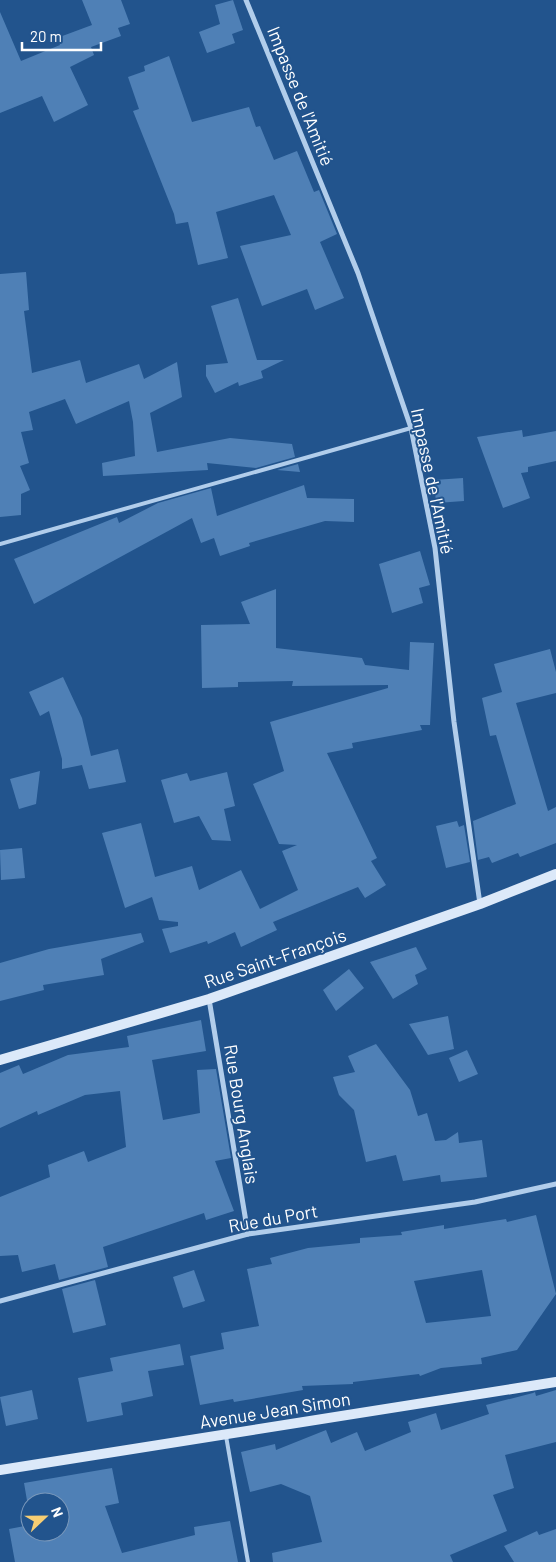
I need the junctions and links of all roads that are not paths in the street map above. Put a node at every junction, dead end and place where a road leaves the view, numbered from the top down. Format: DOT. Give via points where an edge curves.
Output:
graph roads {
  1 [pos="246,0"];
  2 [pos="411,428"];
  3 [pos="0,544"];
  4 [pos="556,874"];
  5 [pos="480,904"];
  6 [pos="209,999"];
  7 [pos="0,1060"];
  8 [pos="556,1184"];
  9 [pos="248,1234"];
  10 [pos="0,1301"];
  11 [pos="556,1382"];
  12 [pos="226,1434"];
  13 [pos="0,1470"];
  14 [pos="248,1562"];
  1 -- 2 [label="street, Impasse de l'Amitié" via="358,274"];
  2 -- 3 [label="lane"];
  2 -- 5 [label="street, Impasse de l'Amitié" via="435,548 454,722"];
  4 -- 5 [label="street, Rue Saint-François"];
  5 -- 6 [label="street, Rue Saint-François"];
  6 -- 7 [label="street, Rue Saint-François"];
  6 -- 9 [label="street, Rue Bourg Anglais"];
  8 -- 9 [label="street, Rue du Port" via="475,1202"];
  9 -- 10 [label="street, Rue du Port"];
  11 -- 12 [label="street, Avenue Jean Simon"];
  12 -- 13 [label="street, Avenue Jean Simon"];
  12 -- 14 [label="lane"];
}
